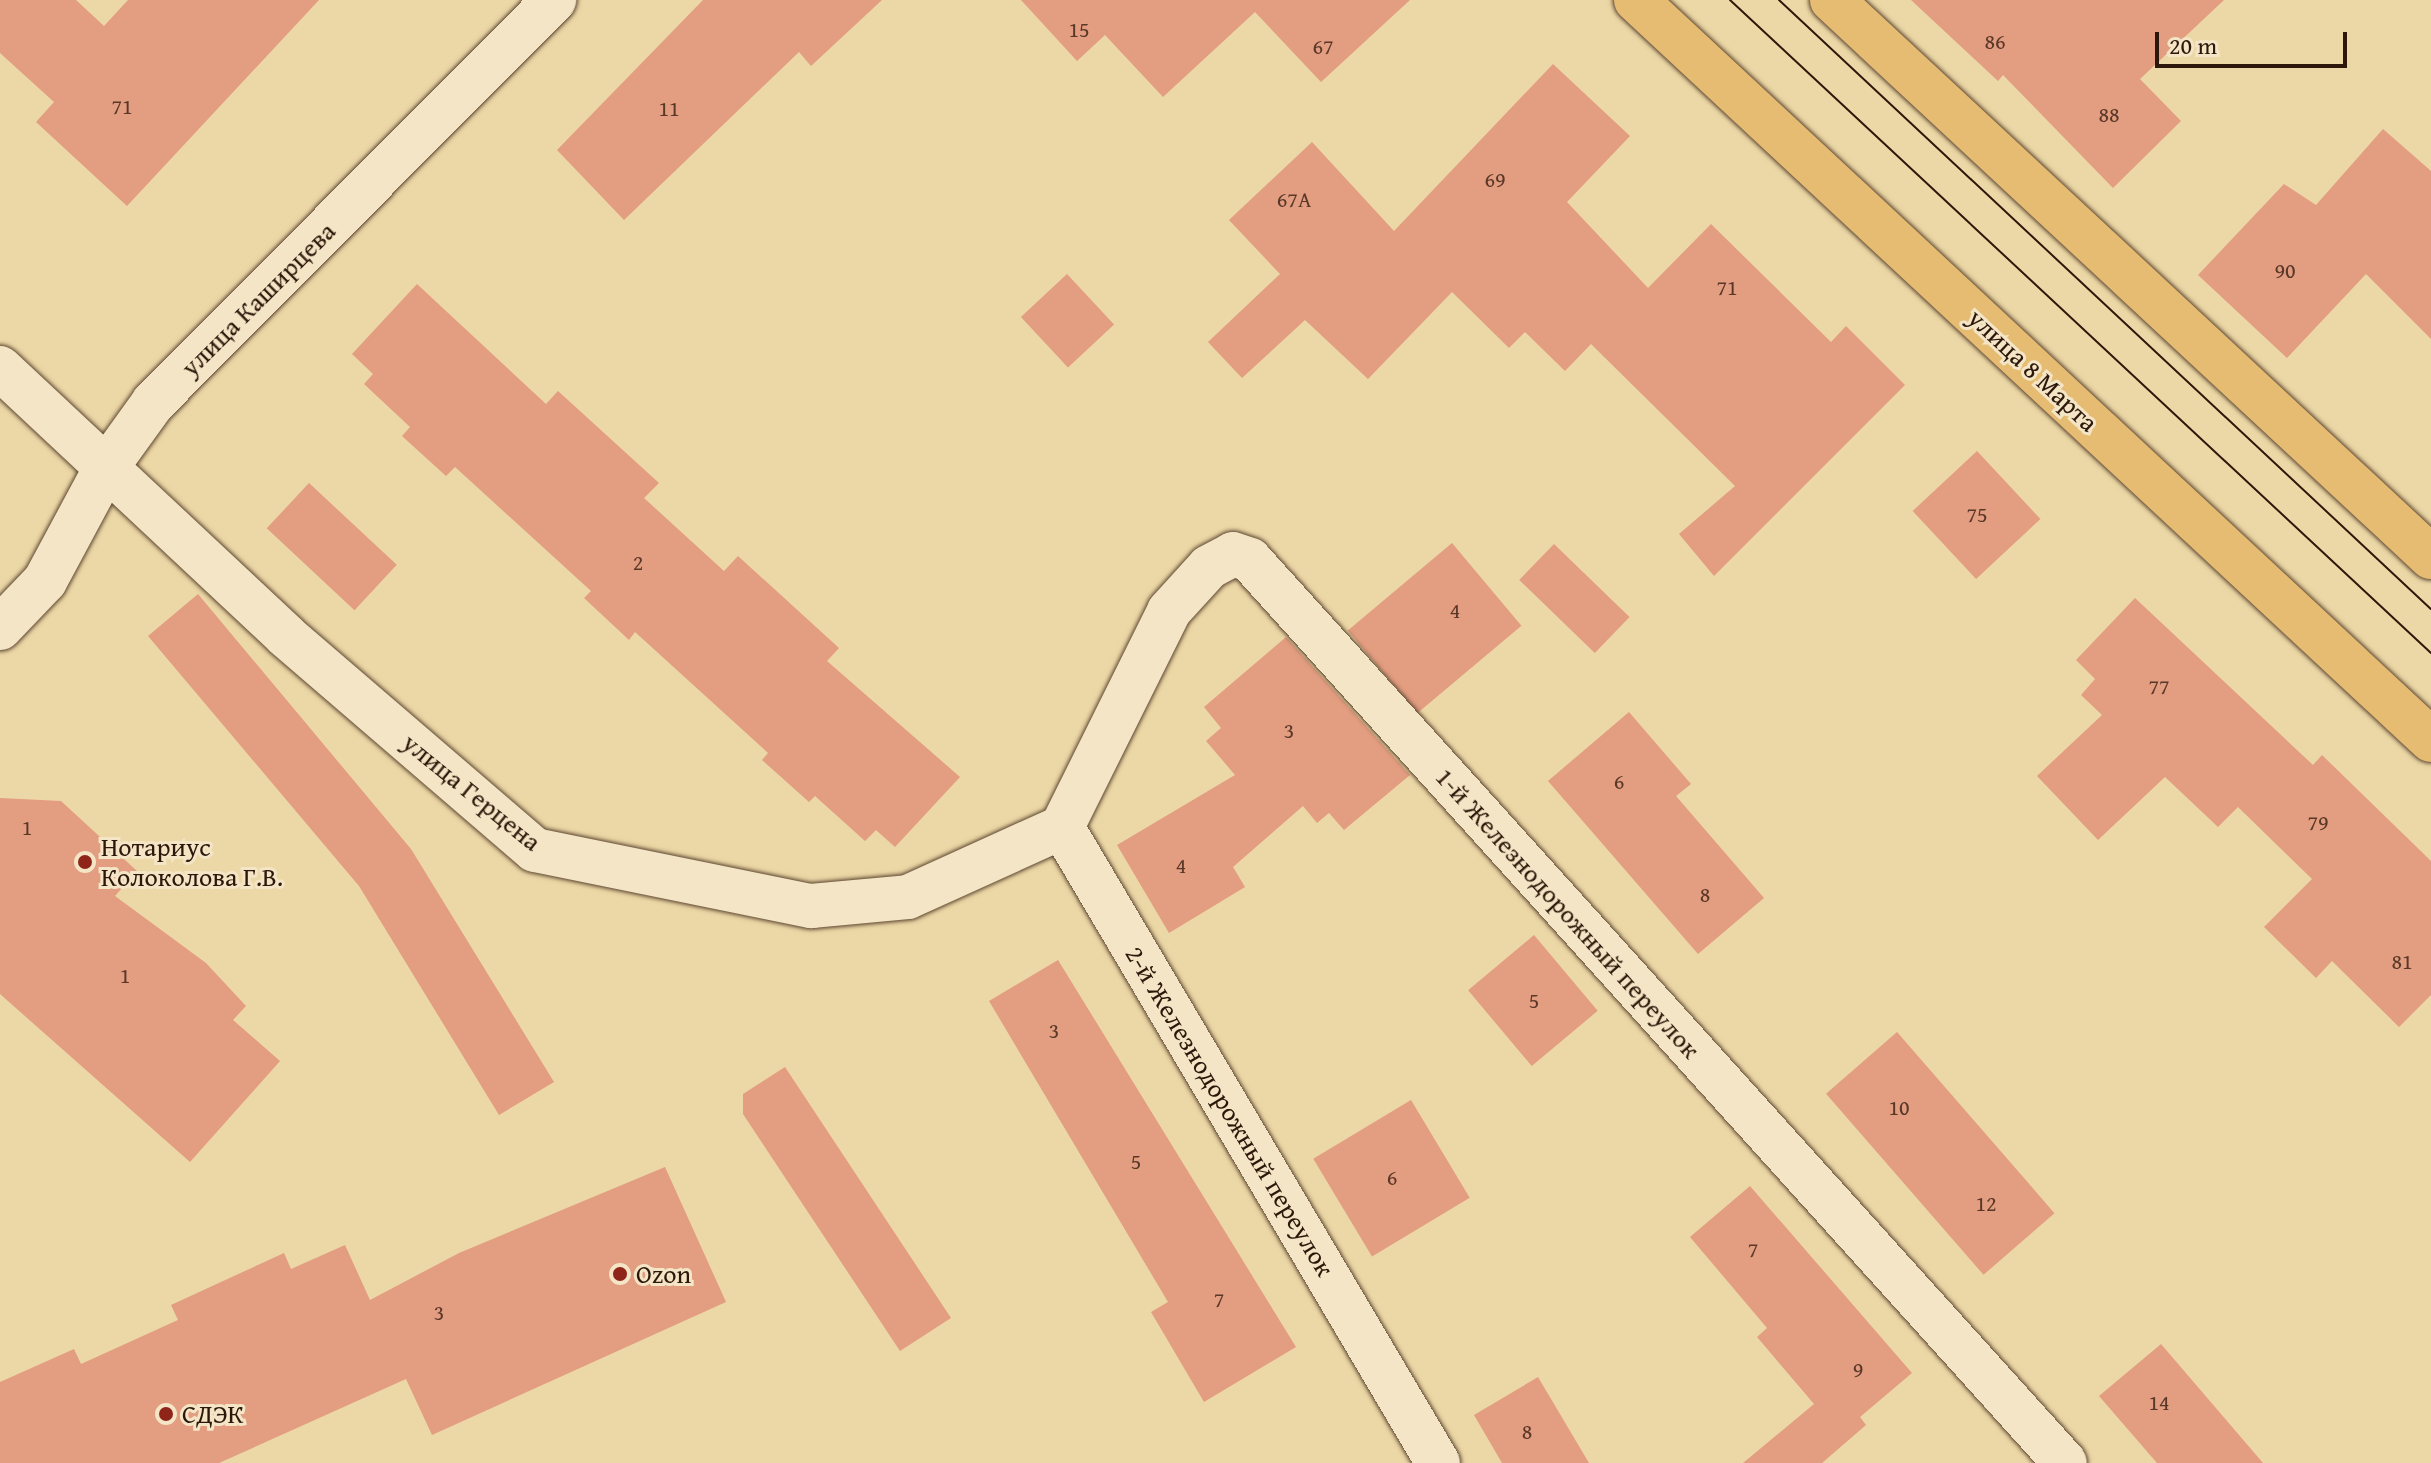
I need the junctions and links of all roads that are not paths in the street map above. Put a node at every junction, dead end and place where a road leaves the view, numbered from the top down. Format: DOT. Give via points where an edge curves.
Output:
graph roads {
  1 [pos="554,0"];
  2 [pos="1636,0"];
  3 [pos="1832,0"];
  4 [pos="0,368"];
  5 [pos="104,471"];
  6 [pos="2431,557"];
  7 [pos="0,628"];
  8 [pos="2431,740"];
  9 [pos="1062,827"];
  10 [pos="1438,1463"];
  11 [pos="2065,1463"];
  1 -- 5 [label="street, улица Каширцева" via="153,403"];
  2 -- 8 [label="main road, улица 8 Марта"];
  3 -- 6 [label="main road"];
  4 -- 5 [label="street, улица Герцена"];
  5 -- 7 [label="street, улица Каширцева" via="45,581"];
  5 -- 9 [label="street, улица Герцена" via="535,850 811,906 908,897"];
  9 -- 10 [label="street, 2-й Железнодорожный переулок"];
  9 -- 11 [label="street, 1-й Железнодорожный переулок" via="1169,611 1209,567 1233,554 1250,560"];
}
